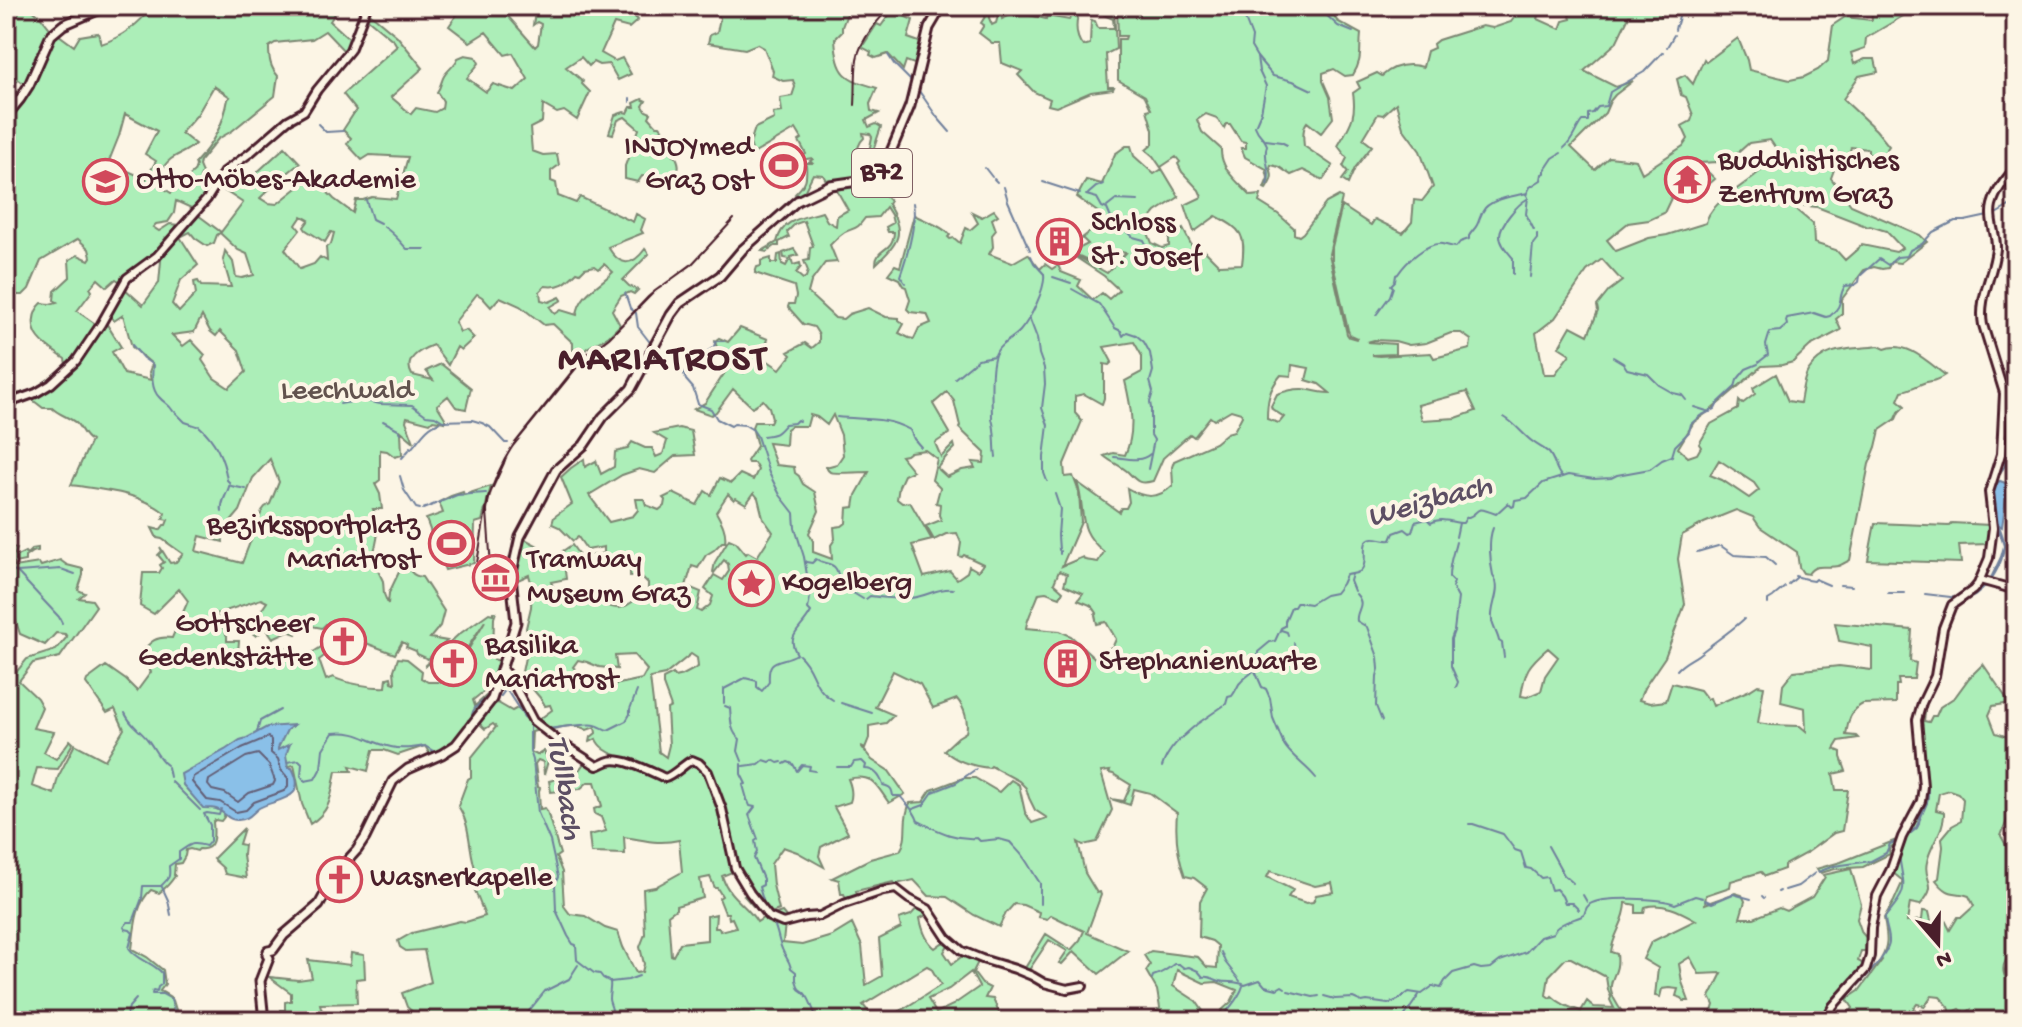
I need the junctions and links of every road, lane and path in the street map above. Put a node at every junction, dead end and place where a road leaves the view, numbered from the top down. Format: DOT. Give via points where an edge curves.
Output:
graph roads {
  1 [pos="107,6"];
  2 [pos="367,6"];
  3 [pos="942,6"];
  4 [pos="6,116"];
  5 [pos="2016,167"];
  6 [pos="6,410"];
  7 [pos="1985,582"];
  8 [pos="2016,590"];
  9 [pos="502,669"];
  10 [pos="1083,986"];
  11 [pos="264,1021"];
  12 [pos="1825,1021"];
  1 -- 4 [label="main road" via="51,35 29,85"];
  2 -- 6 [label="street" via="350,50 304,111 224,172 157,256 129,276 76,361"];
  3 -- 9 [label="main road, B72" via="928,32 910,106 882,173 830,185 797,201 720,276 680,303 631,389 556,470 520,537 511,580 517,619"];
  5 -- 7 [label="street" via="1997,193 1990,216 1996,246 1982,318 2004,393 2001,454 1989,492 1993,528"];
  7 -- 8 [label="street"];
  7 -- 12 [label="street" via="1952,605 1943,628 1935,676 1917,720 1921,801 1877,896 1866,969"];
  9 -- 10 [label="street" via="533,721 597,766 618,761 665,778 692,760 703,766 722,809 735,868 771,918 783,923 822,916 896,889 928,909 947,938 967,953 1044,983 1069,990"];
  9 -- 11 [label="main road, B72" via="493,697 452,748 396,778 365,838 319,905 267,952 260,981"];
}
